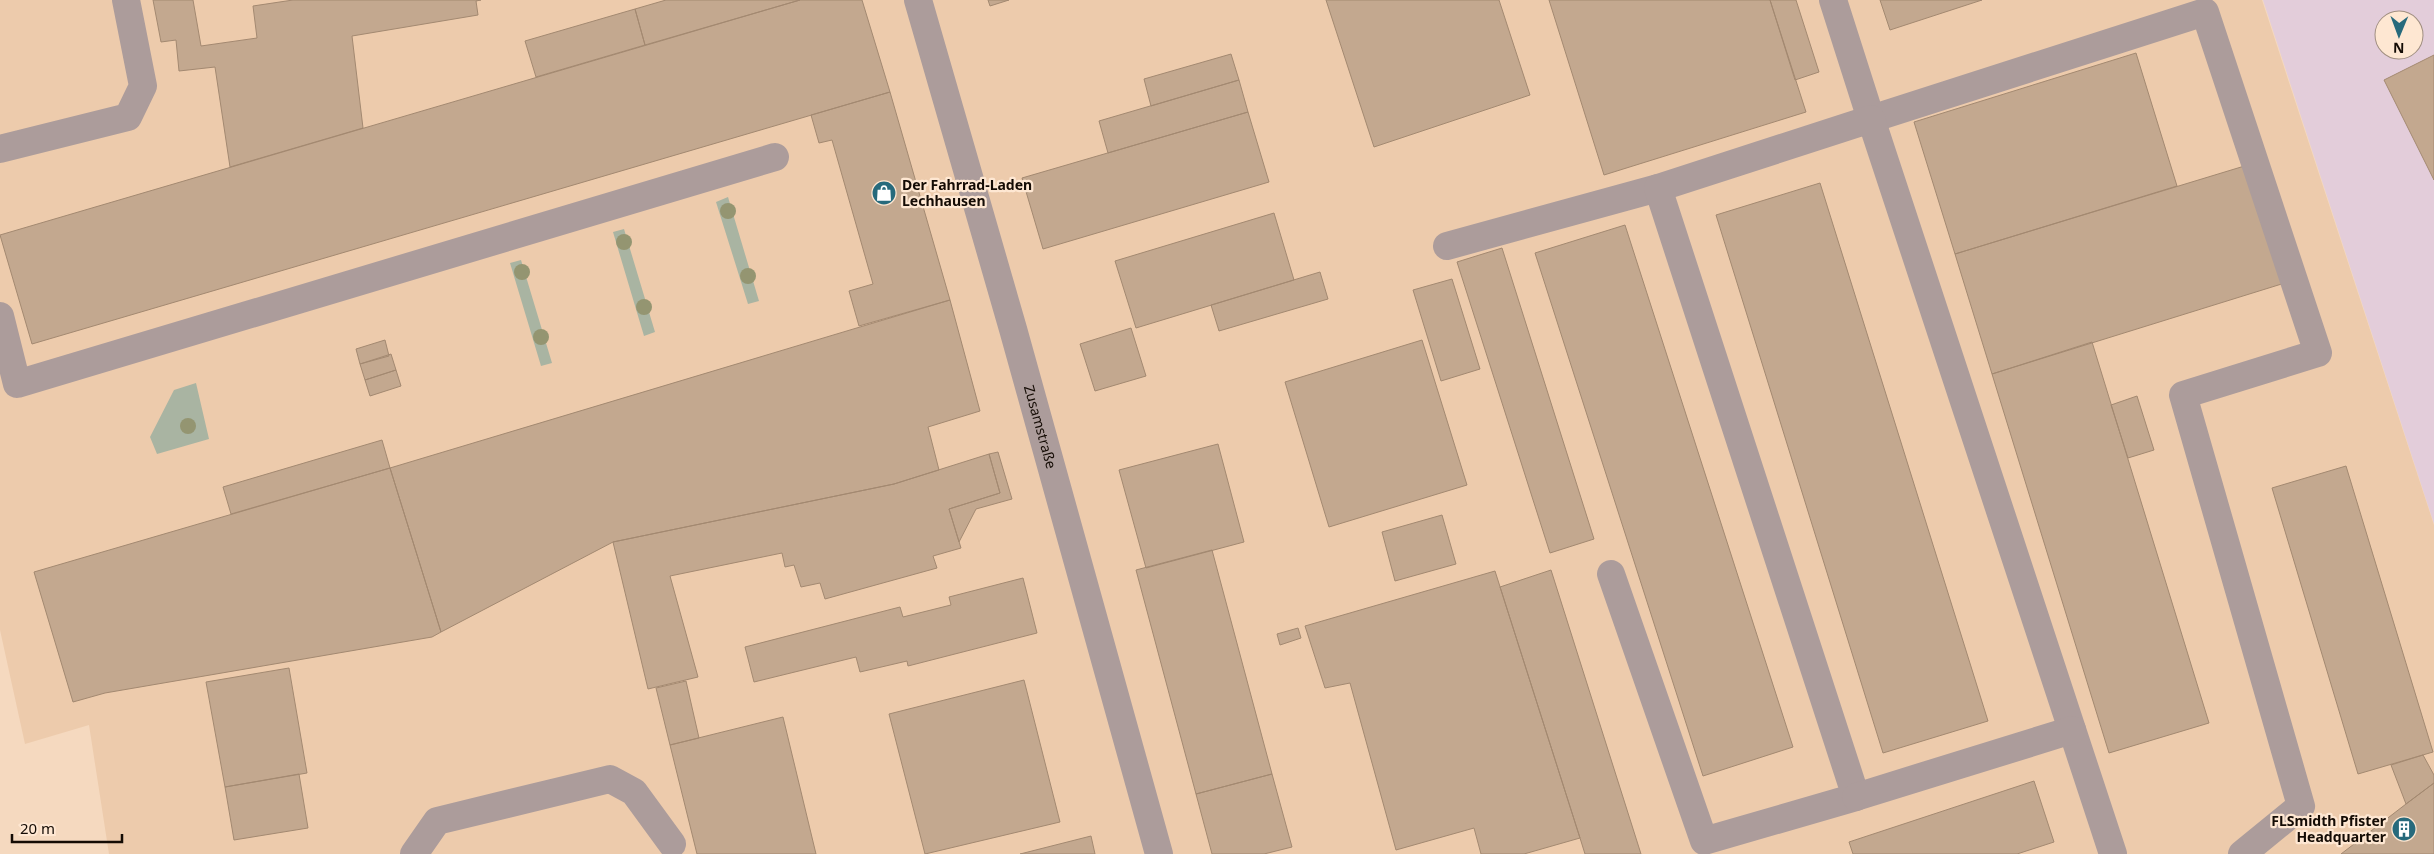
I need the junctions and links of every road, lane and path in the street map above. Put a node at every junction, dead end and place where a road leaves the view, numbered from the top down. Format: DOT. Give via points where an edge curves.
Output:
graph roads {
  1 [pos="126,0"];
  2 [pos="918,0"];
  3 [pos="1833,0"];
  4 [pos="1871,119"];
  5 [pos="0,148"];
  6 [pos="775,157"];
  7 [pos="1658,188"];
  8 [pos="1447,246"];
  9 [pos="0,316"];
  10 [pos="1611,574"];
  11 [pos="2072,730"];
  12 [pos="1856,797"];
  13 [pos="672,844"];
  14 [pos="414,854"];
  15 [pos="1159,854"];
  16 [pos="2113,854"];
  17 [pos="2242,854"];
  1 -- 5 [label="street" via="143,86 128,117"];
  2 -- 15 [label="street, Zusamstraße"];
  3 -- 4 [label="street"];
  4 -- 7 [label="street"];
  4 -- 11 [label="street"];
  4 -- 17 [label="street" via="2205,12 2318,352 2183,395 2301,806"];
  6 -- 9 [label="street" via="18,384"];
  7 -- 8 [label="street"];
  7 -- 12 [label="street"];
  10 -- 12 [label="street" via="1704,841"];
  11 -- 12 [label="street"];
  11 -- 16 [label="street"];
  13 -- 14 [label="street" via="634,792 610,779 437,821"];
}
